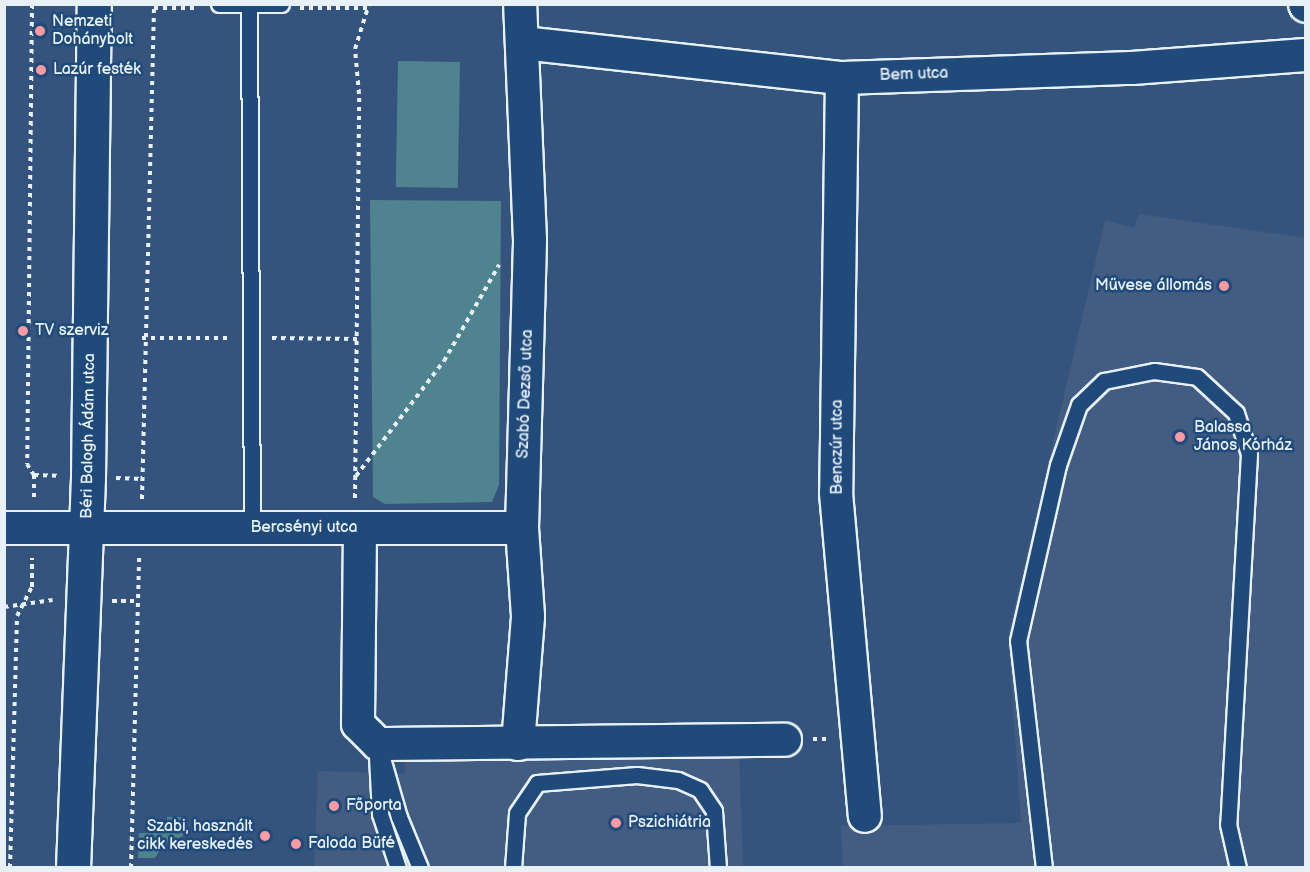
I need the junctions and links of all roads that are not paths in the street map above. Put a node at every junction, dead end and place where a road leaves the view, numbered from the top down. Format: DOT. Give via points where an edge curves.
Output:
graph roads {
  1 [pos="94,4"];
  2 [pos="520,4"];
  3 [pos="219,6"];
  4 [pos="281,6"];
  5 [pos="249,9"];
  6 [pos="523,43"];
  7 [pos="1305,55"];
  8 [pos="842,78"];
  9 [pos="86,527"];
  10 [pos="19,528"];
  11 [pos="252,528"];
  12 [pos="522,528"];
  13 [pos="357,529"];
  14 [pos="785,740"];
  15 [pos="378,744"];
  16 [pos="518,744"];
  17 [pos="865,816"];
  18 [pos="73,867"];
  19 [pos="398,867"];
  20 [pos="420,867"];
  21 [pos="513,867"];
  22 [pos="718,867"];
  23 [pos="1044,867"];
  24 [pos="1238,867"];
  1 -- 9 [label="street, Béri Balogh Ádám utca"];
  2 -- 6 [label="street, Szabó Dezső utca"];
  3 -- 5 [label="lane"];
  4 -- 5 [label="lane"];
  5 -- 11 [label="lane"];
  6 -- 8 [label="street, Bem utca"];
  6 -- 12 [label="street, Szabó Dezső utca" via="530,240"];
  7 -- 8 [label="street, Bem utca" via="1132,68"];
  8 -- 17 [label="street, Benczúr utca" via="836,493"];
  9 -- 10 [label="street, Bercsényi utca"];
  9 -- 11 [label="street, Bercsényi utca"];
  9 -- 18 [label="street, Béri Balogh Ádám utca"];
  11 -- 13 [label="street, Bercsényi utca"];
  12 -- 13 [label="street, Bercsényi utca"];
  12 -- 16 [label="street, Szabó Dezső utca" via="528,616"];
  13 -- 15 [label="street" via="358,724"];
  14 -- 16 [label="street"];
  15 -- 16 [label="street"];
  15 -- 19 [label="lane" via="380,813"];
  15 -- 20 [label="lane" via="399,817"];
  21 -- 22 [label="lane" via="517,813 537,783 637,775 678,780 700,790 714,811"];
  23 -- 24 [label="lane" via="1018,641 1058,465 1079,405 1104,381 1154,371 1197,377 1236,413 1249,454 1228,824"];
}
